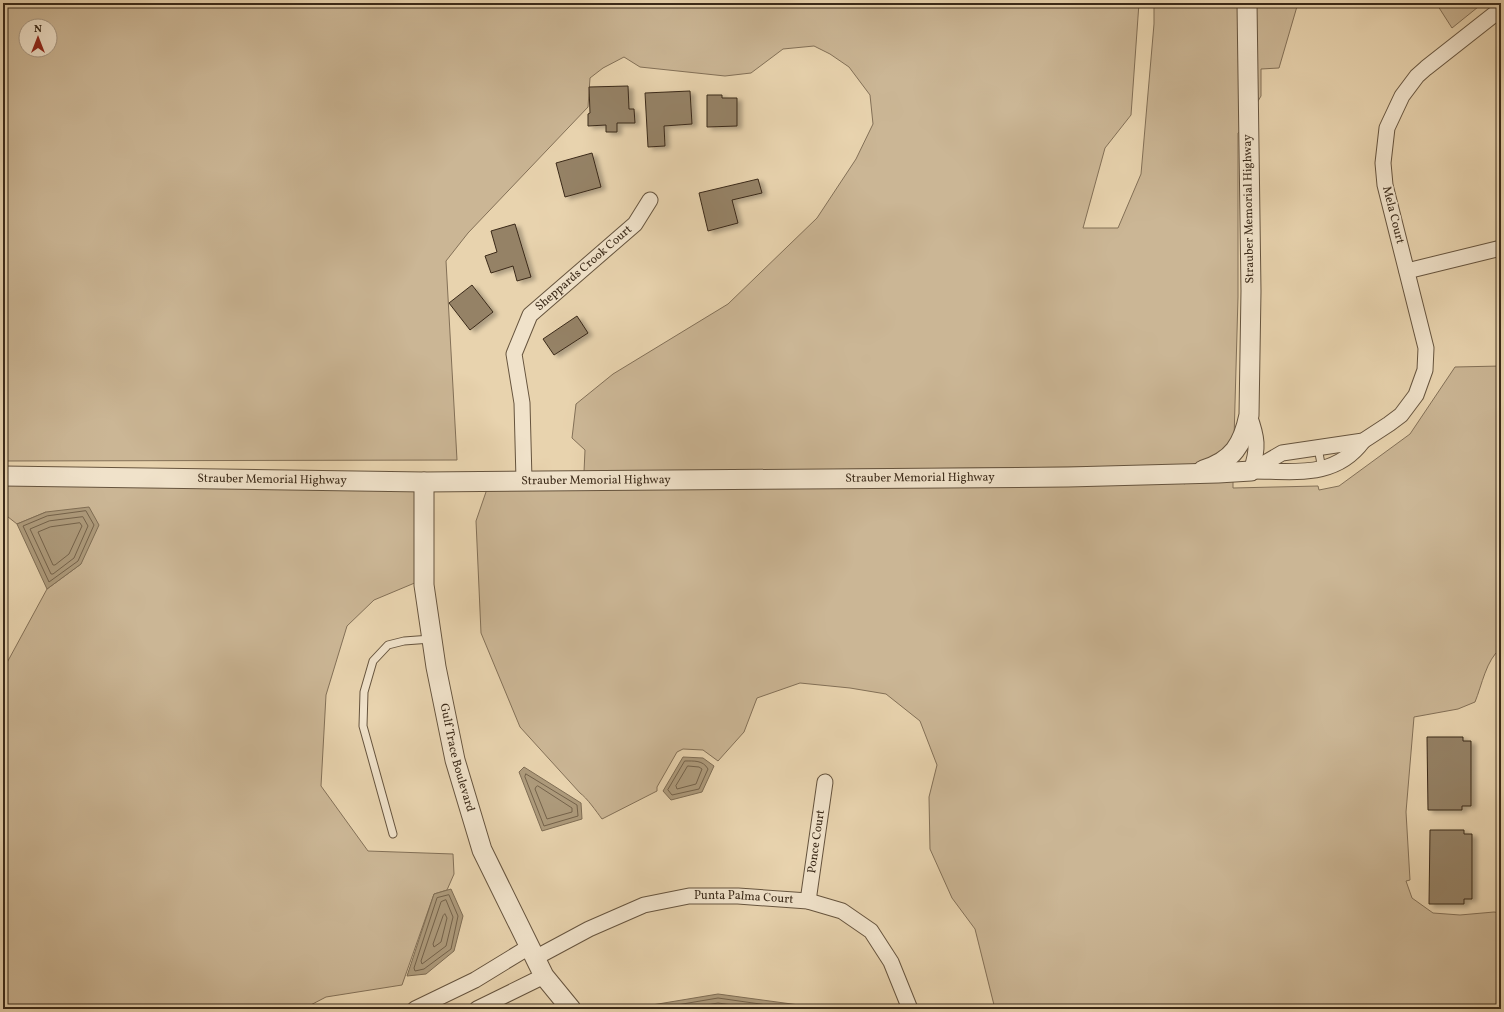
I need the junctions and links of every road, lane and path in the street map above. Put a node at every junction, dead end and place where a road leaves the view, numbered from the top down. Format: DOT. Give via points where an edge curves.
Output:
graph roads {
  1 [pos="1247,3"];
  2 [pos="1501,9"];
  3 [pos="650,200"];
  4 [pos="1501,248"];
  5 [pos="1407,271"];
  6 [pos="1249,415"];
  7 [pos="1257,440"];
  8 [pos="1363,441"];
  9 [pos="1318,448"];
  10 [pos="1282,453"];
  11 [pos="1322,469"];
  12 [pos="1251,471"];
  13 [pos="1188,474"];
  14 [pos="3,476"];
  15 [pos="524,480"];
  16 [pos="424,482"];
  17 [pos="432,639"];
  18 [pos="825,782"];
  19 [pos="393,834"];
  20 [pos="808,901"];
  21 [pos="532,953"];
  22 [pos="544,976"];
  23 [pos="415,1009"];
  24 [pos="477,1009"];
  25 [pos="571,1009"];
  26 [pos="910,1009"];
  1 -- 6 [label="street, Strauber Memorial Highway" via="1251,291"];
  2 -- 5 [label="street, Mela Court" via="1417,76 1402,96 1387,128 1383,174"];
  3 -- 15 [label="street, Sheppards Crook Court" via="635,224 530,315 514,354 522,403"];
  4 -- 5 [label="street"];
  5 -- 8 [label="street, Mela Court" via="1426,348 1422,382 1401,415"];
  6 -- 7 [label="street, Strauber Memorial Highway"];
  6 -- 13 [label="street, Strauber Memorial Highway" via="1240,442 1229,458 1212,468"];
  7 -- 10 [label="street" via="1267,448"];
  7 -- 12 [label="street, Strauber Memorial Highway"];
  8 -- 9 [label="street, Mela Court"];
  8 -- 11 [label="street, Mela Court" via="1349,456"];
  9 -- 10 [label="street, Mela Court"];
  9 -- 11 [label="lane"];
  10 -- 12 [label="street, Mela Court"];
  11 -- 12 [label="street, Mela Court" via="1304,472"];
  12 -- 13 [label="street, Strauber Memorial Highway"];
  13 -- 15 [label="street, Strauber Memorial Highway"];
  14 -- 16 [label="street, Strauber Memorial Highway"];
  15 -- 16 [label="street, Strauber Memorial Highway"];
  16 -- 17 [label="street, Gulf Trace Boulevard" via="424,585"];
  17 -- 19 [label="lane" via="388,645 373,661 364,692 363,726"];
  17 -- 21 [label="street, Gulf Trace Boulevard" via="455,760 482,850"];
  18 -- 20 [label="street, Ponce Court"];
  20 -- 21 [label="street, Punta Palma Court" via="738,896 689,896 644,905"];
  20 -- 26 [label="street, Punta Palma Court" via="842,911 871,931 891,962"];
  21 -- 22 [label="street, Gulf Trace Boulevard"];
  21 -- 23 [label="street, Punta Palma Court"];
  22 -- 24 [label="street"];
  22 -- 25 [label="street, Gulf Trace Boulevard"];
}
